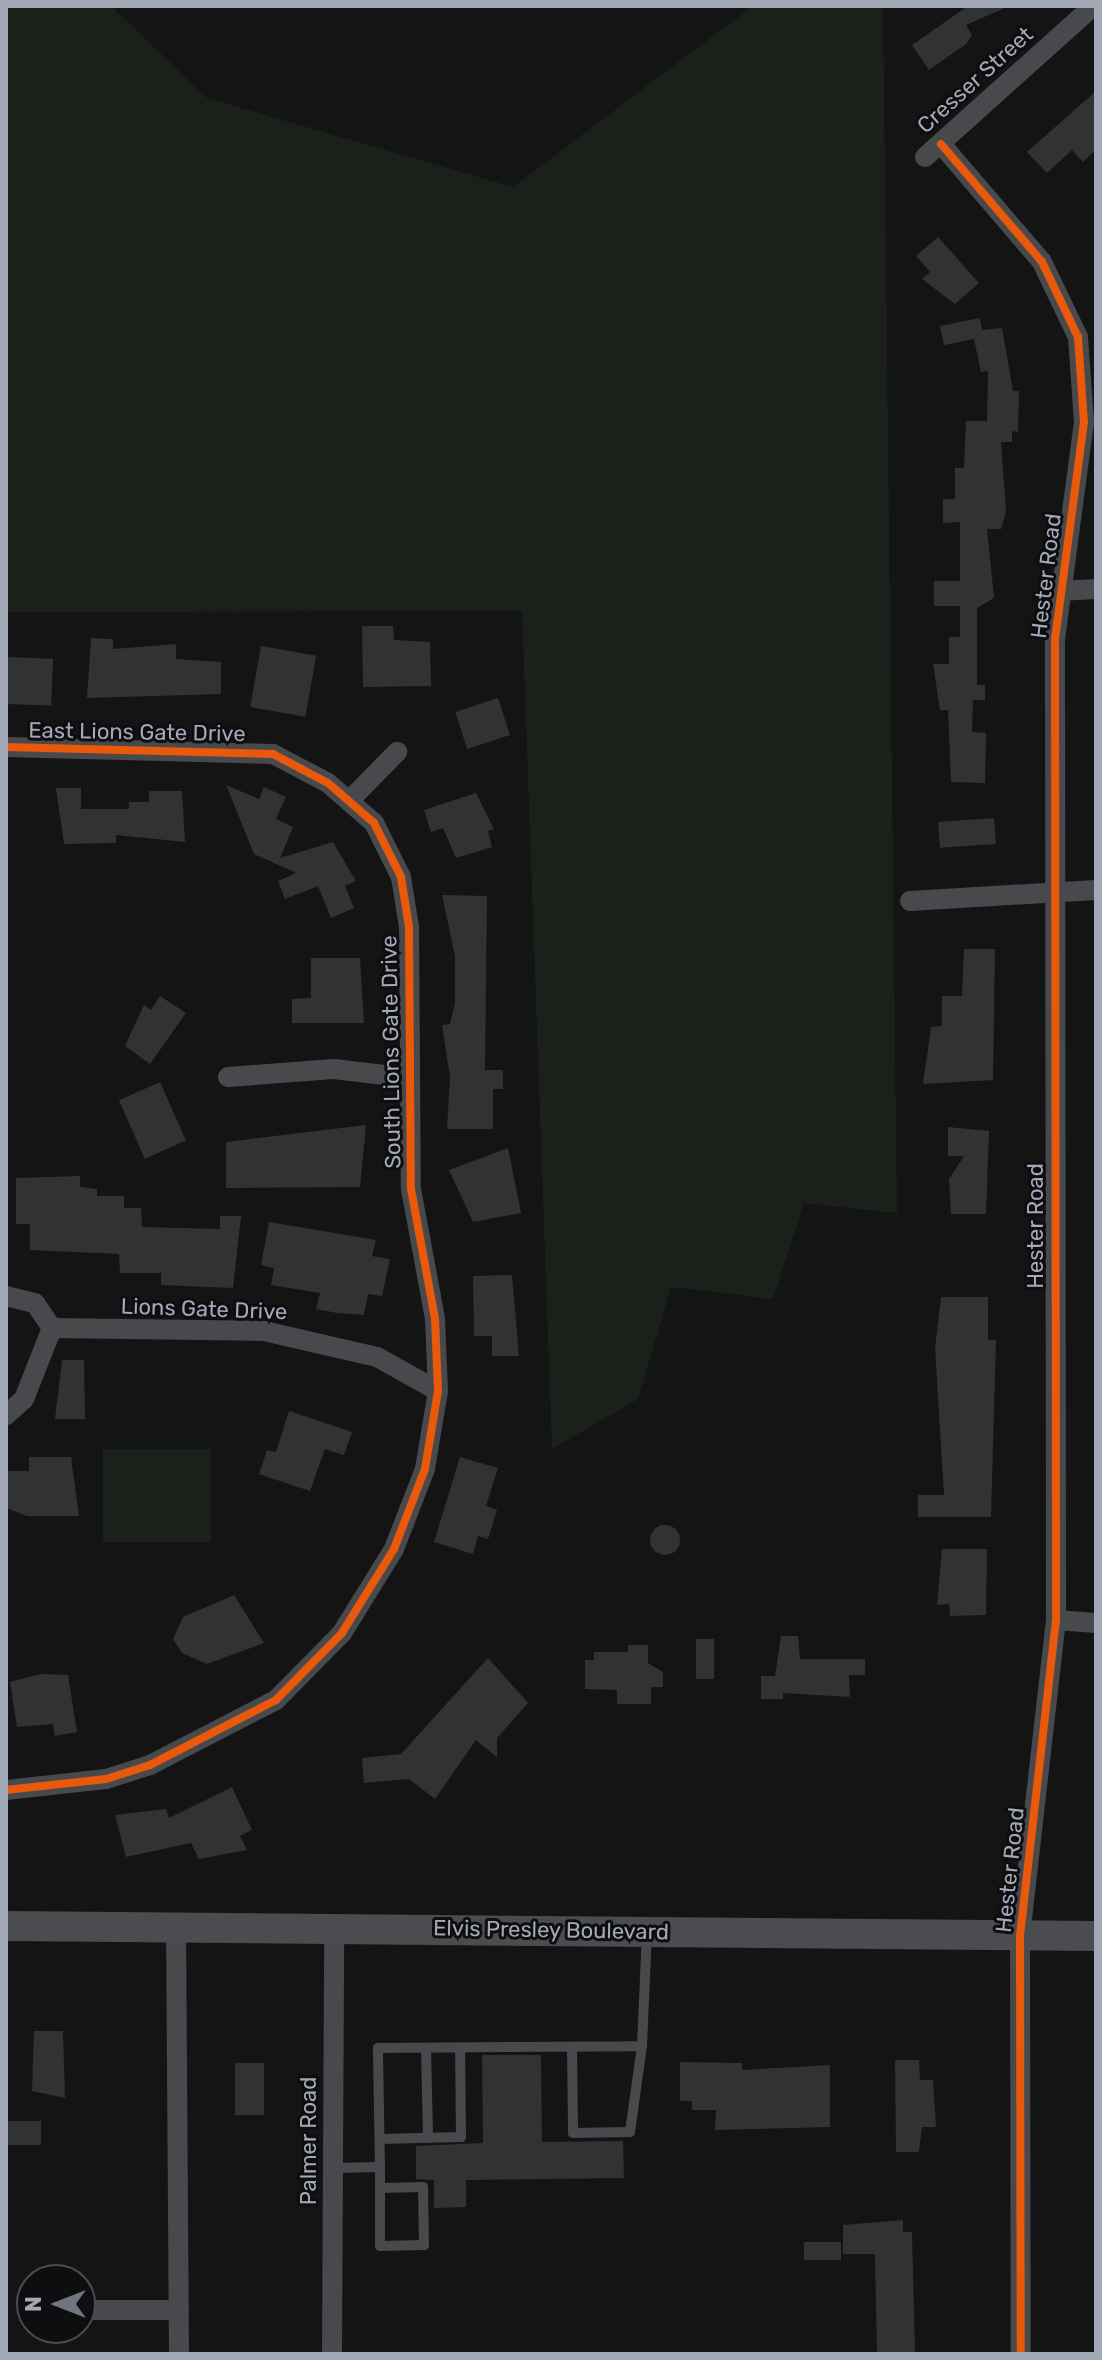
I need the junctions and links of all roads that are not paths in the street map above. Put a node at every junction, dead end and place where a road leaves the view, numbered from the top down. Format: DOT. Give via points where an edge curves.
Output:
graph roads {
  1 [pos="1093,6"];
  2 [pos="933,150"];
  3 [pos="1087,335"];
  4 [pos="1096,589"];
  5 [pos="1059,591"];
  6 [pos="6,747"];
  7 [pos="397,752"];
  8 [pos="349,801"];
  9 [pos="1096,890"];
  10 [pos="1053,892"];
  11 [pos="910,901"];
  12 [pos="228,1077"];
  13 [pos="409,1078"];
  14 [pos="6,1296"];
  15 [pos="52,1328"];
  16 [pos="438,1391"];
  17 [pos="6,1415"];
  18 [pos="1056,1620"];
  19 [pos="1096,1623"];
  20 [pos="6,1790"];
  21 [pos="176,1925"];
  22 [pos="6,1926"];
  23 [pos="334,1928"];
  24 [pos="647,1931"];
  25 [pos="1020,1935"];
  26 [pos="1096,1936"];
  27 [pos="642,2046"];
  28 [pos="572,2047"];
  29 [pos="426,2048"];
  30 [pos="460,2048"];
  31 [pos="428,2138"];
  32 [pos="380,2139"];
  33 [pos="380,2167"];
  34 [pos="333,2168"];
  35 [pos="380,2188"];
  36 [pos="96,2310"];
  37 [pos="179,2310"];
  38 [pos="179,2354"];
  39 [pos="332,2354"];
  40 [pos="1021,2354"];
  1 -- 2 [label="street, Cresser Street"];
  2 -- 3 [label="street, Hester Road" via="1042,262"];
  3 -- 5 [label="street, Hester Road" via="1084,422"];
  4 -- 5 [label="street"];
  5 -- 10 [label="street, Hester Road"];
  6 -- 8 [label="street, East Lions Gate Drive" via="273,754"];
  7 -- 8 [label="street"];
  8 -- 13 [label="street, South Lions Gate Drive" via="374,823 401,877"];
  9 -- 10 [label="street"];
  10 -- 11 [label="street"];
  10 -- 18 [label="street, Hester Road"];
  12 -- 13 [label="street" via="334,1069"];
  13 -- 16 [label="street, South Lions Gate Drive" via="411,1189 435,1319"];
  14 -- 15 [label="street" via="35,1303"];
  15 -- 16 [label="street, Lions Gate Drive" via="264,1331 377,1357"];
  15 -- 17 [label="street" via="24,1399"];
  16 -- 20 [label="street, South Lions Gate Drive" via="425,1469 394,1549 342,1633 276,1700 182,1753 106,1779"];
  18 -- 19 [label="street"];
  18 -- 25 [label="street, Hester Road"];
  21 -- 22 [label="main road, Elvis Presley Boulevard"];
  21 -- 23 [label="main road, Elvis Presley Boulevard"];
  21 -- 37 [label="street"];
  23 -- 24 [label="main road, Elvis Presley Boulevard"];
  23 -- 34 [label="street, Palmer Road"];
  24 -- 25 [label="main road, Elvis Presley Boulevard"];
  24 -- 27 [label="lane"];
  25 -- 26 [label="main road, Elvis Presley Boulevard"];
  25 -- 40 [label="street, Hester Road"];
  27 -- 28 [label="lane"];
  27 -- 28 [label="lane" via="630,2132 573,2133"];
  28 -- 30 [label="lane"];
  29 -- 30 [label="lane"];
  29 -- 31 [label="lane"];
  29 -- 32 [label="lane" via="378,2048"];
  30 -- 31 [label="lane" via="461,2137"];
  31 -- 32 [label="lane"];
  32 -- 33 [label="lane"];
  33 -- 34 [label="lane"];
  33 -- 35 [label="lane"];
  34 -- 39 [label="street, Palmer Road"];
  35 -- 35 [label="lane" via="380,2246 424,2245 423,2187"];
  36 -- 37 [label="street"];
  37 -- 38 [label="street"];
}
